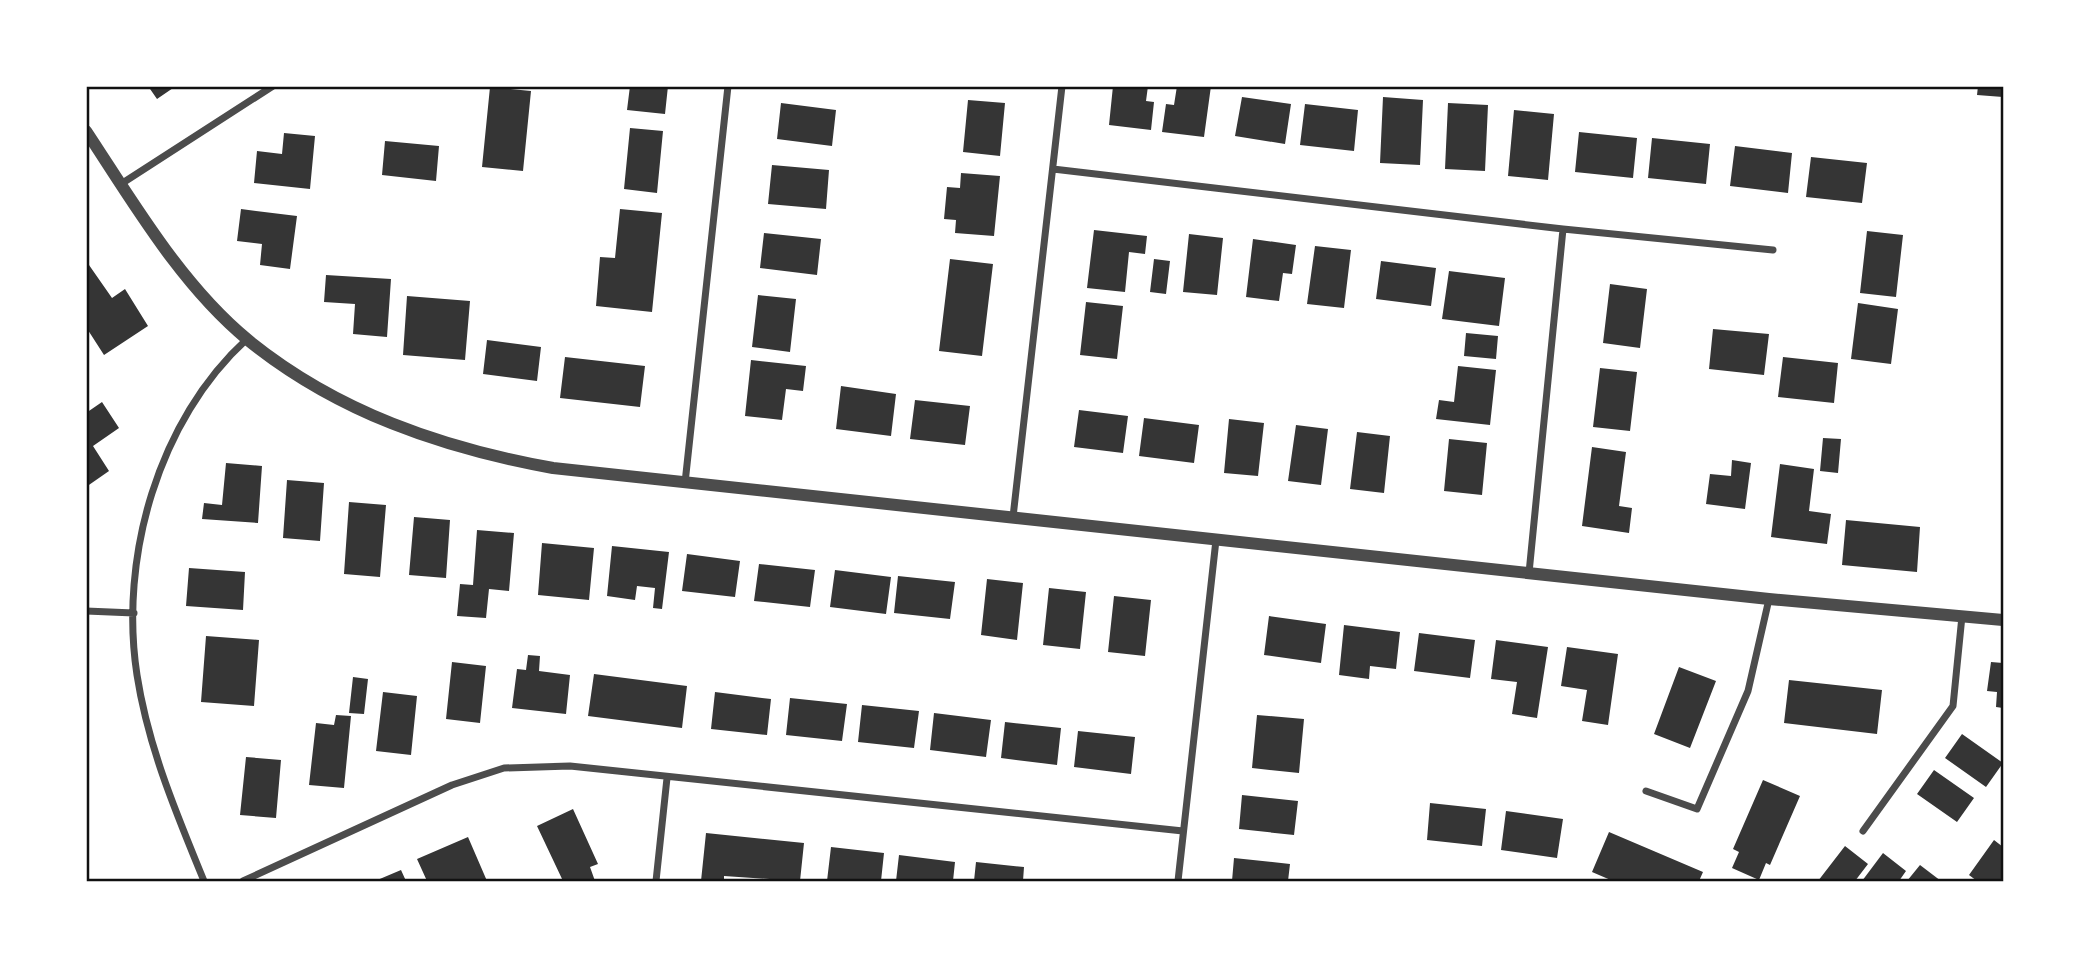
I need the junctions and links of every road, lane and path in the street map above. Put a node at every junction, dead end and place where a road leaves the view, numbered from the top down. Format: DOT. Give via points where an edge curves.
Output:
graph roads {
  1 [pos="273,86"];
  2 [pos="728,86"];
  3 [pos="1062,86"];
  4 [pos="86,131"];
  5 [pos="1053,169"];
  6 [pos="121,184"];
  7 [pos="1563,229"];
  8 [pos="1773,250"];
  9 [pos="247,340"];
  10 [pos="685,482"];
  11 [pos="1013,517"];
  12 [pos="1216,540"];
  13 [pos="1529,573"];
  14 [pos="1769,599"];
  15 [pos="86,611"];
  16 [pos="134,613"];
  17 [pos="1962,616"];
  18 [pos="2003,620"];
  19 [pos="667,778"];
  20 [pos="1646,792"];
  21 [pos="1182,831"];
  22 [pos="1863,831"];
  23 [pos="204,881"];
  24 [pos="243,881"];
  25 [pos="656,881"];
  26 [pos="1178,881"];
  1 -- 6 [label="street"];
  2 -- 10 [label="street"];
  3 -- 5 [label="street"];
  4 -- 6 [label="street"];
  5 -- 7 [label="street"];
  5 -- 11 [label="street"];
  6 -- 9 [label="street" via="169,252"];
  7 -- 8 [label="street"];
  7 -- 13 [label="street"];
  9 -- 10 [label="street" via="364,413 428,439 553,468"];
  9 -- 16 [label="street" via="198,398 167,452 147,512 137,561"];
  10 -- 11 [label="street"];
  11 -- 12 [label="street"];
  12 -- 13 [label="street"];
  12 -- 21 [label="street"];
  13 -- 14 [label="street"];
  14 -- 17 [label="street"];
  14 -- 20 [label="street" via="1748,691 1697,809"];
  15 -- 16 [label="street"];
  16 -- 23 [label="street" via="137,674 149,734"];
  17 -- 18 [label="street"];
  17 -- 22 [label="street" via="1953,706"];
  19 -- 21 [label="street"];
  19 -- 24 [label="street" via="569,766 504,768 452,785"];
  19 -- 25 [label="street"];
  21 -- 26 [label="street"];
}
